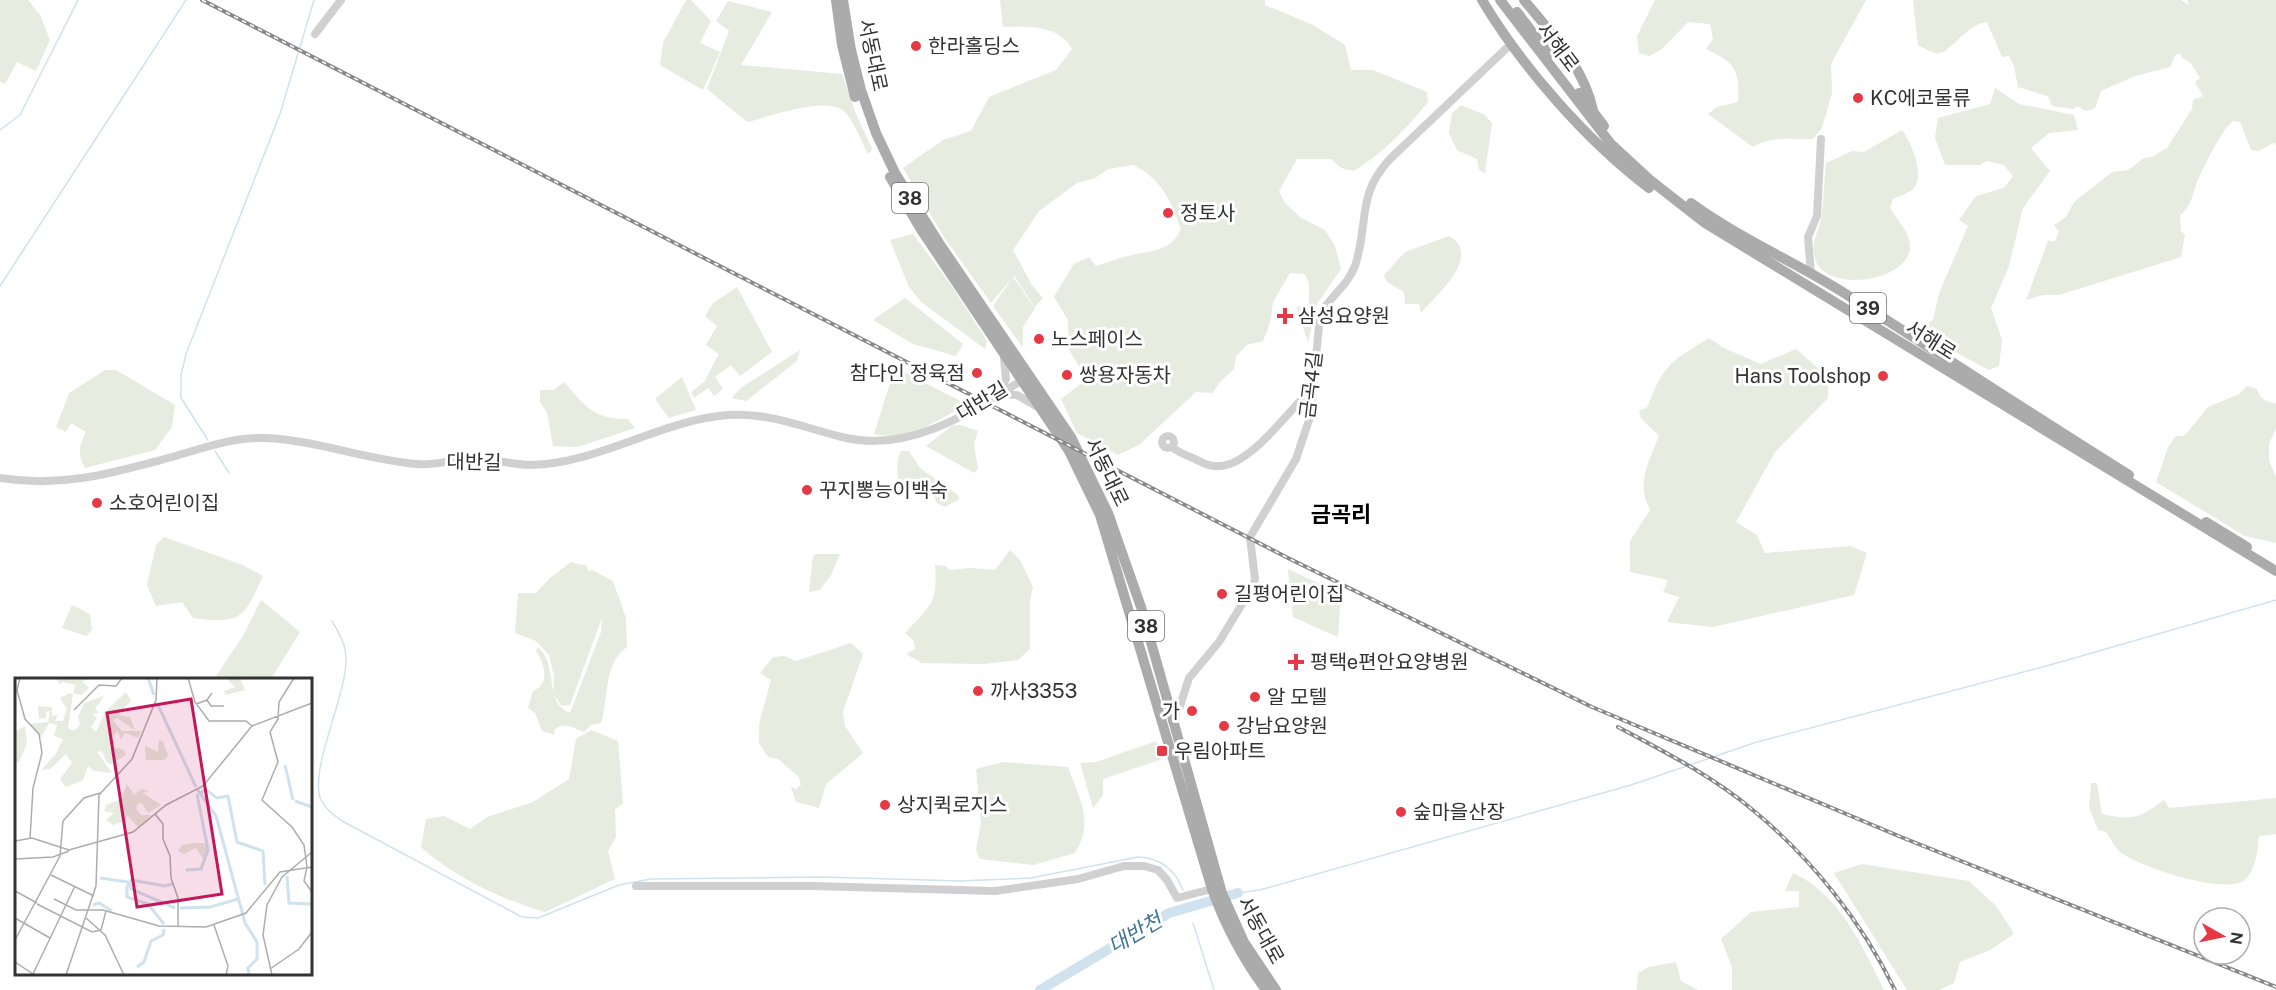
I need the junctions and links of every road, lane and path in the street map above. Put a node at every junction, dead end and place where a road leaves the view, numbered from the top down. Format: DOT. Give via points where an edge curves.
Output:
graph roads {
  1 [pos="836,0"];
  2 [pos="843,0"];
  3 [pos="1482,0"];
  4 [pos="1500,0"];
  5 [pos="1507,0"];
  6 [pos="1524,0"];
  7 [pos="339,4"];
  8 [pos="315,34"];
  9 [pos="1511,44"];
  10 [pos="1594,113"];
  11 [pos="1821,139"];
  12 [pos="1705,222"];
  13 [pos="1811,274"];
  14 [pos="1003,350"];
  15 [pos="1025,377"];
  16 [pos="998,393"];
  17 [pos="1312,393"];
  18 [pos="1044,413"];
  19 [pos="1172,447"];
  20 [pos="0,478"];
  21 [pos="2276,563"];
  22 [pos="2276,571"];
  23 [pos="1172,722"];
  24 [pos="636,886"];
  25 [pos="1216,892"];
  26 [pos="1222,906"];
  27 [pos="1266,990"];
  28 [pos="1276,990"];
  1 -- 14 [label="main road, 서동대로 / 38" via="849,75 879,157 920,228"];
  2 -- 15 [label="main road, 서동대로 / 38" via="849,44 876,133 895,172"];
  3 -- 9 [label="main road"];
  4 -- 12 [label="main road, 서해로 / 39" via="1611,144"];
  5 -- 10 [label="main road, 서해로 / 39"];
  6 -- 10 [label="main road" via="1549,27 1586,85"];
  7 -- 8 [label="street"];
  9 -- 12 [label="main road" via="1626,171 1668,203"];
  9 -- 17 [label="street, 금곡4길" via="1390,159 1375,178 1368,192 1352,273 1320,314"];
  10 -- 13 [label="main road, 서해로 / 39" via="1615,140 1658,180 1718,222"];
  11 -- 13 [label="street" via="1817,216 1808,237"];
  12 -- 22 [label="main road, 서해로 / 39"];
  13 -- 21 [label="main road, 서해로 / 39" via="2006,399"];
  14 -- 15 [label="main road, 서동대로 / 38"];
  14 -- 16 [label="street" via="1006,376"];
  15 -- 16 [label="street, 대반길"];
  15 -- 18 [label="main road, 서동대로 / 38"];
  15 -- 23 [label="main road, 서동대로 / 38" via="1071,437 1108,513 1141,608"];
  16 -- 18 [label="street" via="1022,396"];
  16 -- 20 [label="street, 대반길" via="944,425 904,439 868,441 768,417 726,415 560,462 528,465 476,459 420,465 266,438 223,442 99,477 58,482"];
  17 -- 19 [label="street" via="1260,443 1230,465 1206,464"];
  17 -- 23 [label="street, 금곡4길" via="1311,414 1296,459 1250,537 1253,586 1219,642 1189,678"];
  18 -- 25 [label="main road, 서동대로 / 38" via="1069,452 1100,515"];
  23 -- 25 [label="main road, 서동대로 / 38"];
  24 -- 25 [label="street" via="995,891 1144,866 1158,870 1177,898"];
  25 -- 26 [label="main road, 서동대로 / 38"];
  26 -- 27 [label="main road, 서동대로 / 38" via="1250,969"];
  26 -- 28 [label="main road, 서동대로 / 38"];
}
